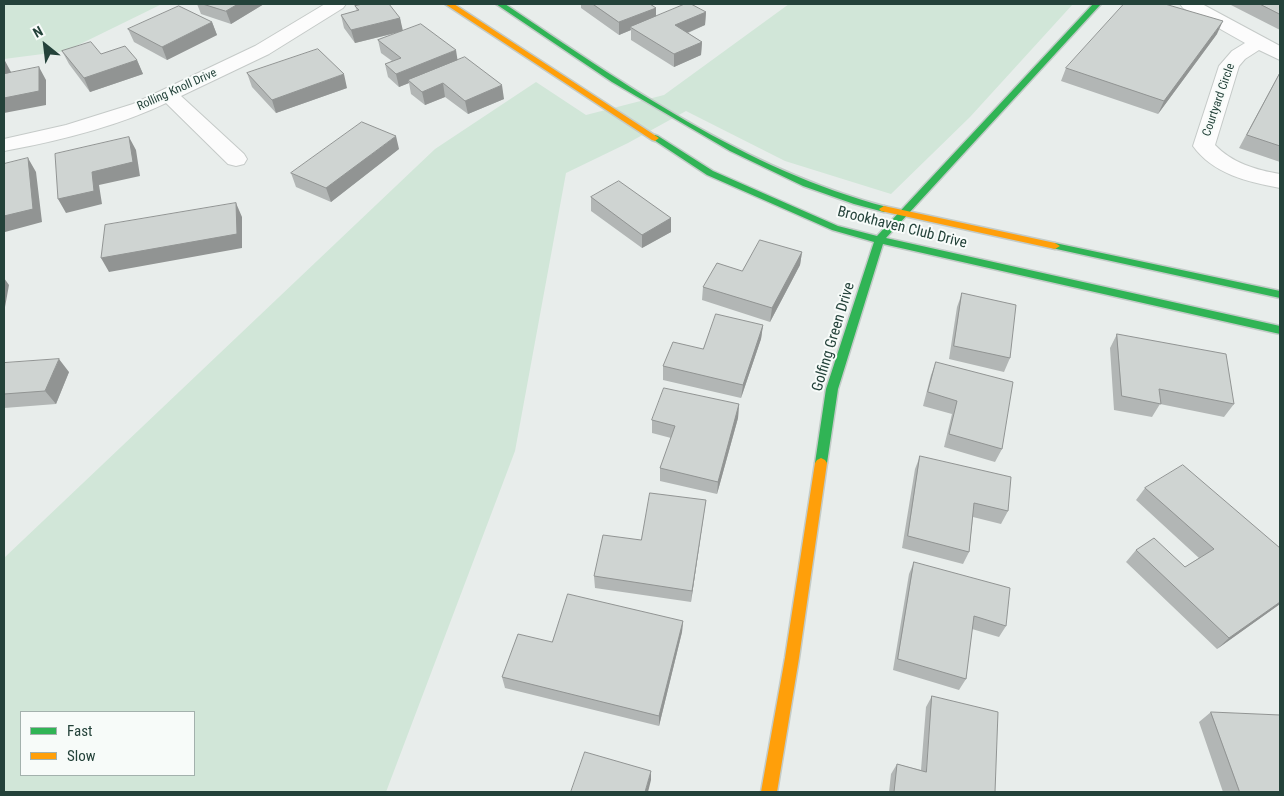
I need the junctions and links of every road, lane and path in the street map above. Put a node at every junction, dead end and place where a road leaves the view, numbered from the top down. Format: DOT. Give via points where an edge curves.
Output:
graph roads {
  1 [pos="337,4"];
  2 [pos="449,4"];
  3 [pos="500,4"];
  4 [pos="1097,4"];
  5 [pos="1189,4"];
  6 [pos="1260,43"];
  7 [pos="1280,54"];
  8 [pos="169,95"];
  9 [pos="4,145"];
  10 [pos="236,159"];
  11 [pos="1280,181"];
  12 [pos="902,213"];
  13 [pos="879,240"];
  14 [pos="1280,295"];
  15 [pos="1280,330"];
  16 [pos="769,792"];
  1 -- 8 [label="street, Rolling Knoll Drive" via="262,50"];
  2 -- 13 [label="main road, Brookhaven Club Drive" via="710,173 835,228"];
  3 -- 12 [label="main road, Brookhaven Club Drive" via="644,99 740,155 826,192"];
  4 -- 12 [label="main road, Golfing Green Drive"];
  5 -- 6 [label="street"];
  6 -- 7 [label="street"];
  6 -- 11 [label="street, Courtyard Circle" via="1242,51 1229,66 1204,146 1210,154 1246,173"];
  8 -- 9 [label="street, Rolling Knoll Drive" via="140,108 70,130"];
  8 -- 10 [label="street"];
  12 -- 13 [label="main road, Golfing Green Drive"];
  12 -- 14 [label="main road, Brookhaven Club Drive"];
  13 -- 15 [label="main road, Brookhaven Club Drive"];
  13 -- 16 [label="main road, Golfing Green Drive" via="832,389"];
}
